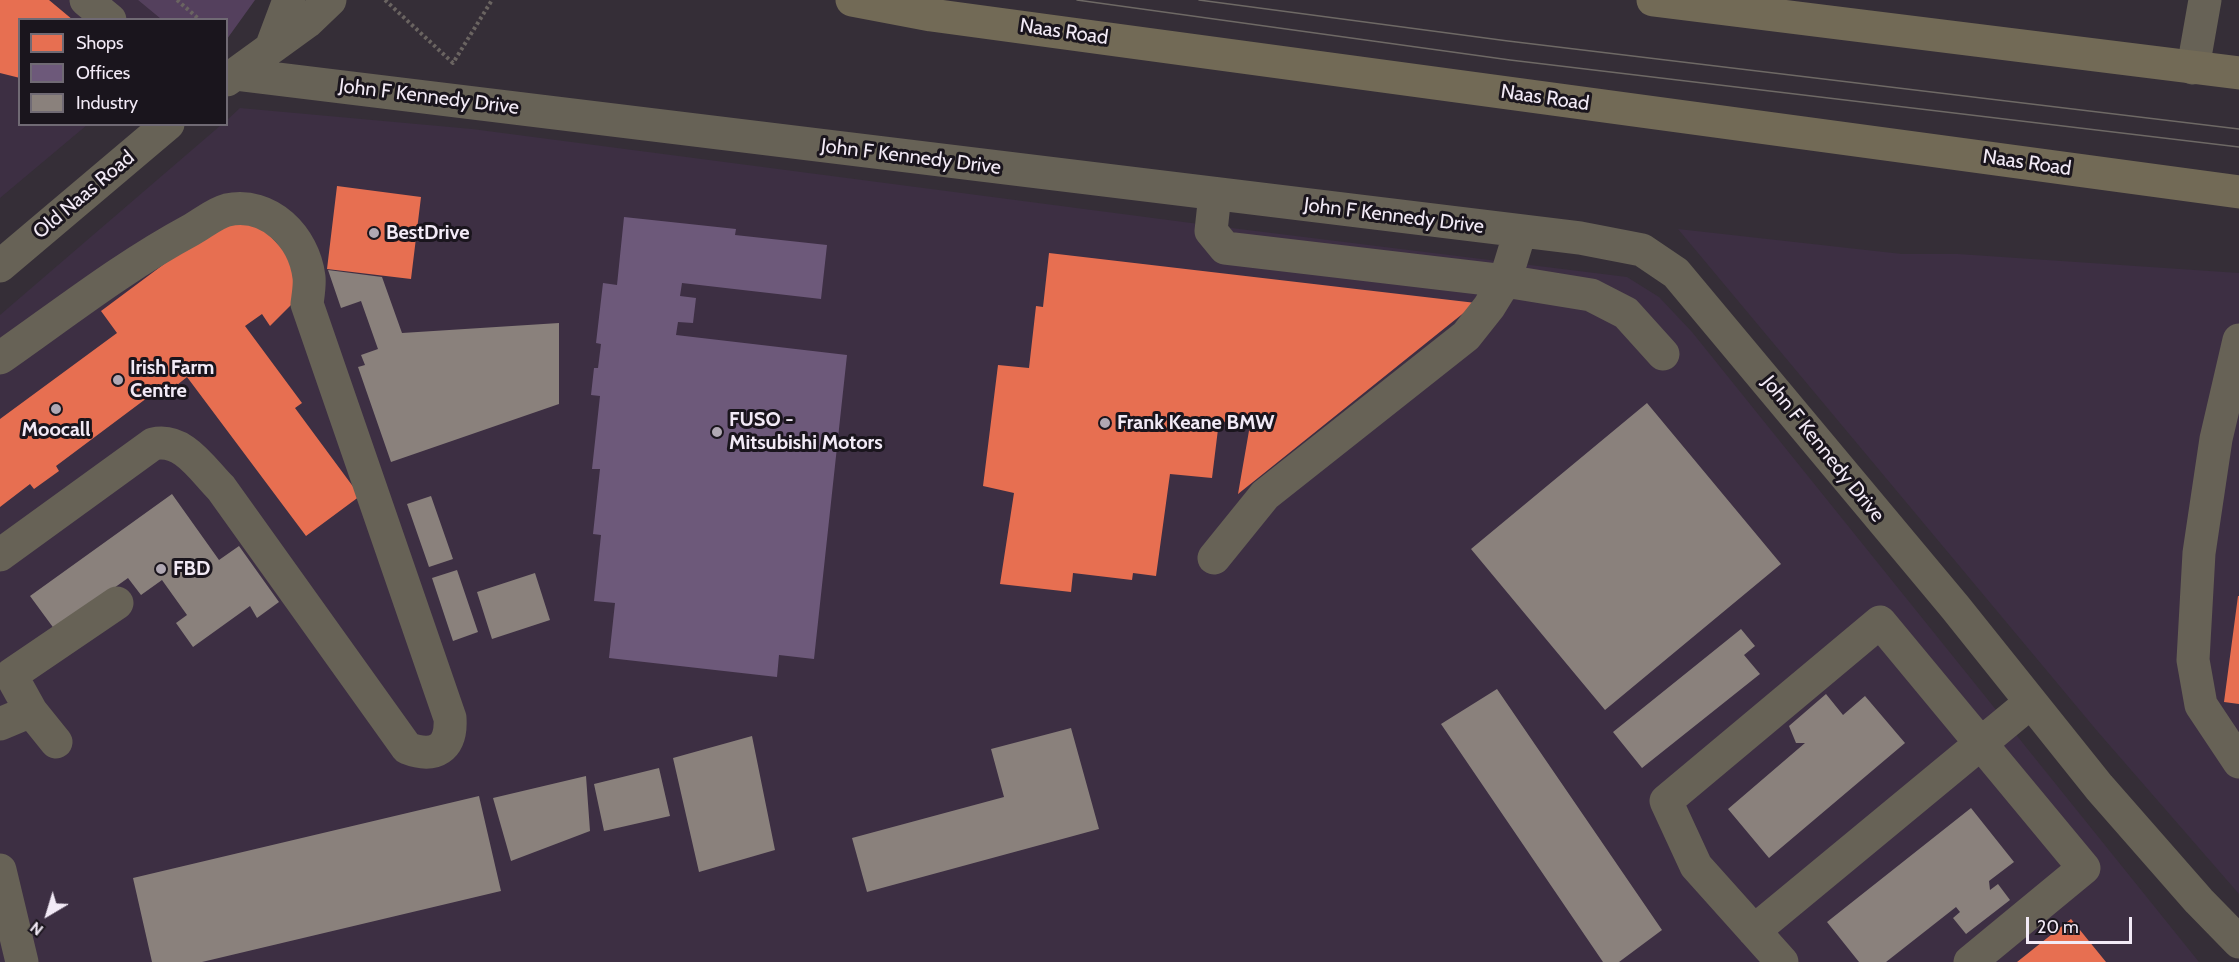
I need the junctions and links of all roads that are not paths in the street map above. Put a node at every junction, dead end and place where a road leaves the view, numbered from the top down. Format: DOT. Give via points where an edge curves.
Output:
graph roads {
  1 [pos="86,0"];
  2 [pos="289,0"];
  3 [pos="330,0"];
  4 [pos="852,0"];
  5 [pos="1653,0"];
  6 [pos="2205,0"];
  7 [pos="108,18"];
  8 [pos="271,48"];
  9 [pos="2193,68"];
  10 [pos="2239,73"];
  11 [pos="231,77"];
  12 [pos="166,126"];
  13 [pos="2239,192"];
  14 [pos="1215,194"];
  15 [pos="1520,232"];
  16 [pos="0,266"];
  17 [pos="1505,281"];
  18 [pos="2239,340"];
  19 [pos="1663,354"];
  20 [pos="0,358"];
  21 [pos="2231,407"];
  22 [pos="0,555"];
  23 [pos="1214,558"];
  24 [pos="117,603"];
  25 [pos="2031,702"];
  26 [pos="31,711"];
  27 [pos="0,724"];
  28 [pos="56,742"];
  29 [pos="1981,743"];
  30 [pos="2239,762"];
  31 [pos="0,870"];
  32 [pos="1754,931"];
  33 [pos="2239,942"];
  34 [pos="21,962"];
  35 [pos="1782,962"];
  36 [pos="1970,962"];
  1 -- 7 [label="street"];
  2 -- 8 [label="street"];
  3 -- 8 [label="street"];
  4 -- 13 [label="main road, Naas Road" via="931,15"];
  5 -- 9 [label="main road"];
  6 -- 9 [label="street"];
  8 -- 11 [label="street"];
  9 -- 10 [label="main road"];
  11 -- 14 [label="street, John F Kennedy Drive"];
  12 -- 16 [label="street, Old Naas Road"];
  14 -- 15 [label="street, John F Kennedy Drive"];
  14 -- 17 [label="street" via="1211,231 1225,248"];
  15 -- 17 [label="street"];
  15 -- 25 [label="street, John F Kennedy Drive" via="1642,250 1676,273"];
  17 -- 19 [label="street" via="1591,295 1626,313"];
  17 -- 23 [label="street" via="1466,336 1265,495"];
  18 -- 21 [label="street"];
  20 -- 22 [label="street" via="163,245 225,211 250,208 272,218 294,236 309,278 307,304 450,718 451,731 446,743 435,752 421,754 407,748 221,488 185,450 165,441 153,444"];
  21 -- 30 [label="street" via="2216,439 2199,553 2193,660 2202,705"];
  24 -- 26 [label="street" via="11,675"];
  25 -- 29 [label="street"];
  25 -- 33 [label="street, John F Kennedy Drive" via="2107,796"];
  26 -- 27 [label="street"];
  26 -- 28 [label="street"];
  29 -- 32 [label="street"];
  29 -- 32 [label="street" via="1880,622 1666,801 1696,866"];
  29 -- 36 [label="street" via="2084,868"];
  31 -- 34 [label="street"];
  32 -- 35 [label="street"];
}
